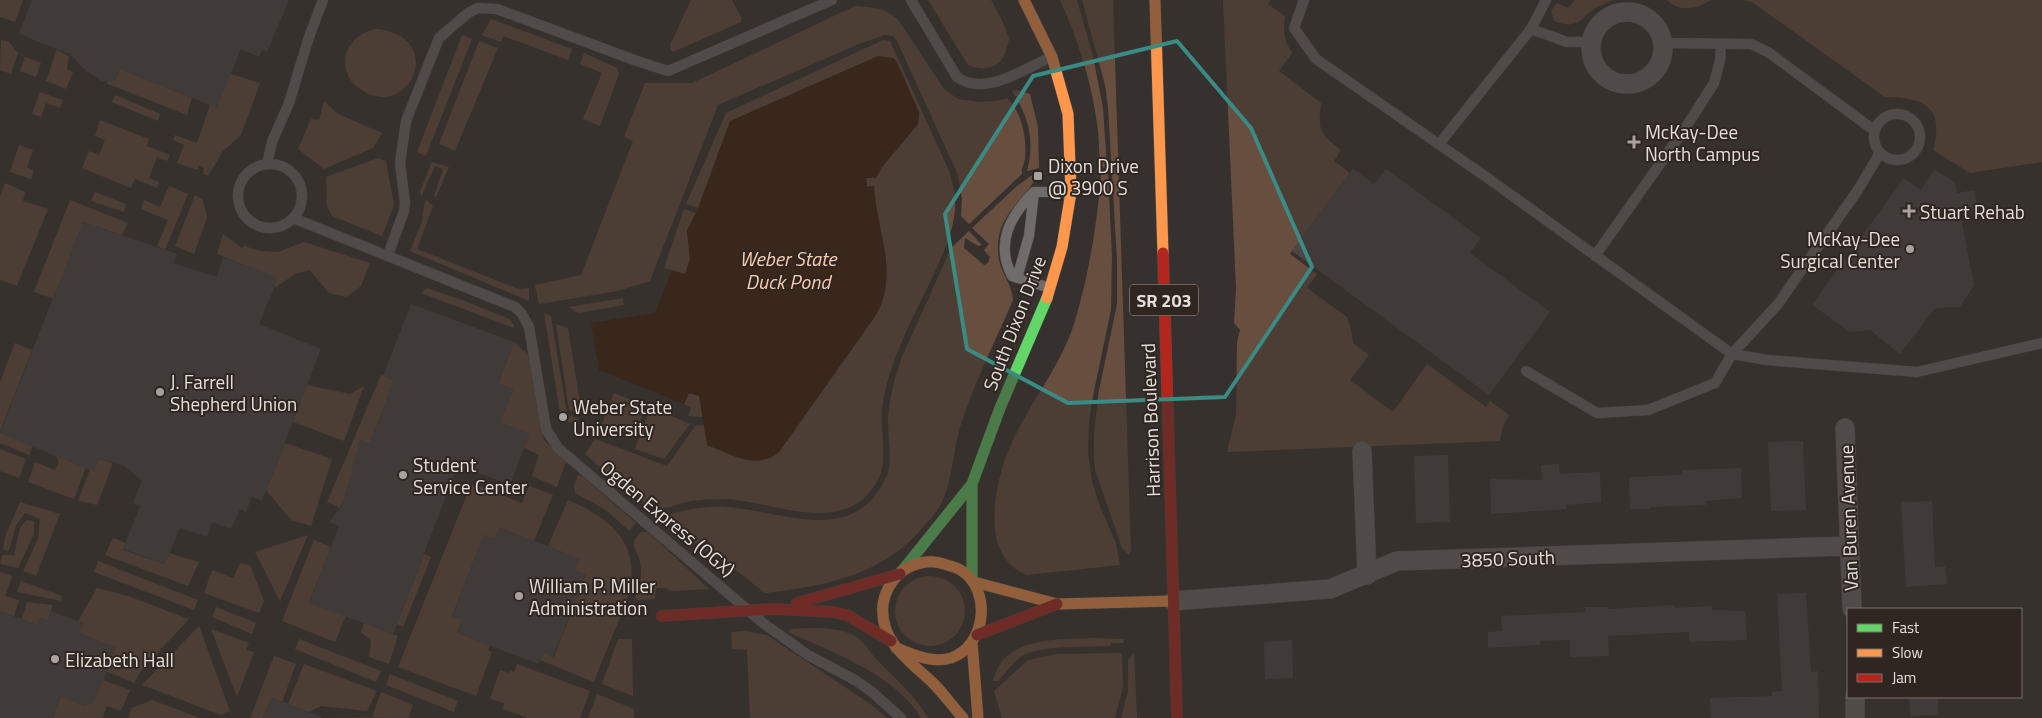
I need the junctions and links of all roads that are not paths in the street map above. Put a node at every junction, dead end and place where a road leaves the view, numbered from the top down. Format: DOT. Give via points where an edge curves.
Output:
graph roads {
  1 [pos="323,0"];
  2 [pos="832,0"];
  3 [pos="911,0"];
  4 [pos="1024,0"];
  5 [pos="1155,0"];
  6 [pos="1304,0"];
  7 [pos="1546,0"];
  8 [pos="1632,6"];
  9 [pos="1531,29"];
  10 [pos="1591,42"];
  11 [pos="1664,43"];
  12 [pos="1722,44"];
  13 [pos="1052,57"];
  14 [pos="1874,131"];
  15 [pos="1439,144"];
  16 [pos="1880,153"];
  17 [pos="267,164"];
  18 [pos="1034,192"];
  19 [pos="1071,192"];
  20 [pos="293,218"];
  21 [pos="388,255"];
  22 [pos="1595,256"];
  23 [pos="1017,278"];
  24 [pos="1051,288"];
  25 [pos="2042,343"];
  26 [pos="1732,354"];
  27 [pos="1526,371"];
  28 [pos="1845,428"];
  29 [pos="1362,451"];
  30 [pos="972,484"];
  31 [pos="1849,546"];
  32 [pos="901,573"];
  33 [pos="1367,575"];
  34 [pos="973,580"];
  35 [pos="1173,601"];
  36 [pos="1057,604"];
  37 [pos="1852,608"];
  38 [pos="773,609"];
  39 [pos="750,611"];
  40 [pos="662,616"];
  41 [pos="974,639"];
  42 [pos="894,644"];
  43 [pos="1855,698"];
  44 [pos="901,718"];
  45 [pos="963,718"];
  46 [pos="978,718"];
  47 [pos="1177,718"];
  48 [pos="1856,718"];
  1 -- 17 [label="lane"];
  2 -- 21 [label="lane" via="668,71 497,8 478,8 468,12 439,38 406,121 400,163 404,212"];
  3 -- 13 [label="lane" via="957,77 963,81 978,84 998,81"];
  4 -- 13 [label="street, South Dixon Drive"];
  5 -- 35 [label="street, Harrison Boulevard / SR 203"];
  6 -- 15 [label="lane" via="1294,28 1316,59"];
  7 -- 9 [label="lane"];
  8 -- 10 [label="street" via="1601,23"];
  8 -- 11 [label="street" via="1660,31"];
  9 -- 10 [label="lane" via="1567,42"];
  9 -- 15 [label="lane"];
  10 -- 11 [label="street" via="1594,64 1601,74 1610,81 1632,85 1653,75 1660,66"];
  11 -- 12 [label="lane"];
  12 -- 14 [label="lane" via="1751,44 1768,52"];
  12 -- 22 [label="lane" via="1714,83"];
  13 -- 19 [label="street, South Dixon Drive" via="1068,114"];
  14 -- 16 [label="lane"];
  14 -- 16 [label="lane" via="1883,118 1898,114 1912,120 1920,133 1918,148 1907,158 1893,160"];
  15 -- 22 [label="lane"];
  16 -- 26 [label="lane" via="1783,298"];
  17 -- 20 [label="lane" via="283,167 300,186 301,203"];
  17 -- 20 [label="lane" via="244,178 238,194 241,210 253,223 270,228"];
  18 -- 19 [label="lane"];
  18 -- 23 [label="lane" via="1029,236"];
  18 -- 23 [label="lane" via="1013,216 1007,233 1005,258 1012,276"];
  19 -- 24 [label="street, South Dixon Drive"];
  20 -- 21 [label="lane, Ogden Express (OGX)"];
  21 -- 39 [label="lane, Ogden Express (OGX)" via="515,307 529,328 544,421 553,442"];
  22 -- 26 [label="lane"];
  23 -- 24 [label="lane"];
  24 -- 30 [label="street, South Dixon Drive" via="996,417"];
  25 -- 26 [label="lane" via="1916,372 1767,360"];
  26 -- 27 [label="lane" via="1715,383 1648,410 1597,413"];
  28 -- 31 [label="street, Van Buren Avenue"];
  29 -- 33 [label="street"];
  30 -- 32 [label="street, South Dixon Drive"];
  30 -- 34 [label="street, South Dixon Drive"];
  31 -- 33 [label="street, 3850 South" via="1397,562"];
  31 -- 37 [label="street, Van Buren Avenue"];
  32 -- 34 [label="street" via="918,564 935,562 951,565"];
  32 -- 38 [label="street"];
  32 -- 42 [label="street" via="886,591 882,608 884,625"];
  33 -- 35 [label="street, 3850 South" via="1330,589"];
  34 -- 36 [label="street"];
  34 -- 41 [label="street" via="982,609 982,619"];
  35 -- 36 [label="street"];
  35 -- 47 [label="street, Harrison Boulevard / SR 203"];
  36 -- 41 [label="street"];
  38 -- 39 [label="street"];
  38 -- 42 [label="street" via="847,615"];
  39 -- 40 [label="street"];
  39 -- 44 [label="lane, Ogden Express (OGX)" via="802,651 872,692"];
  41 -- 42 [label="street" via="957,655 933,661 915,658"];
  41 -- 46 [label="street"];
  42 -- 45 [label="street"];
  43 -- 48 [label="street"];
}
